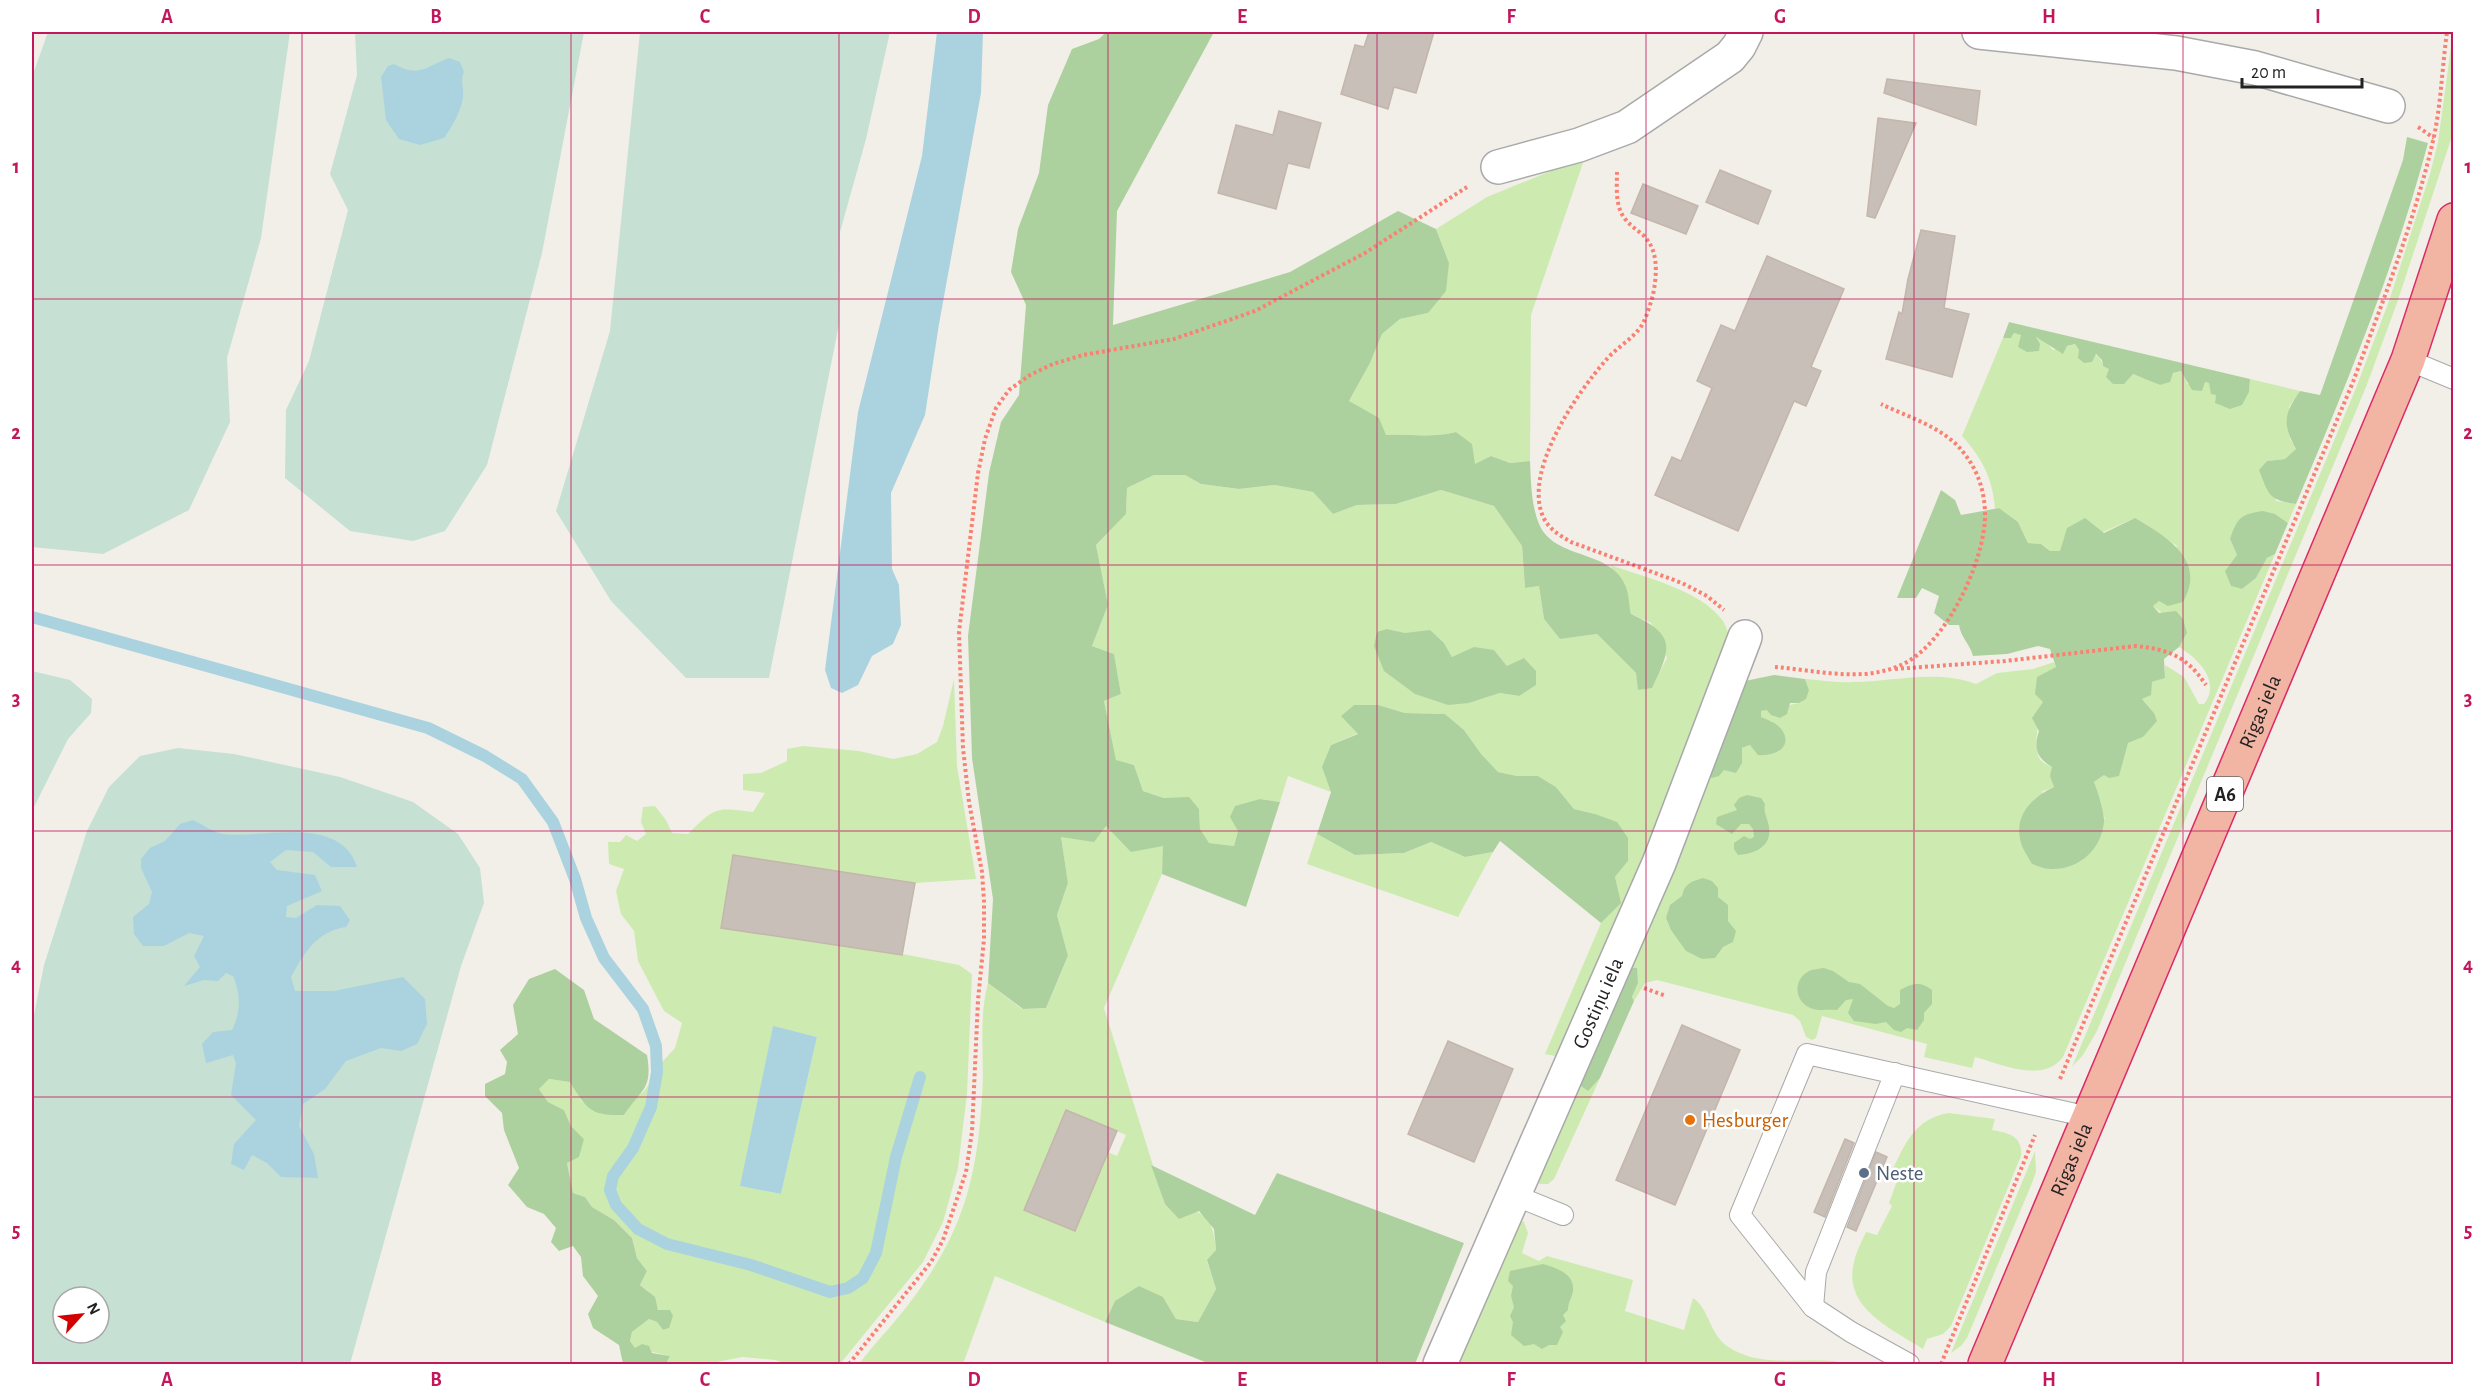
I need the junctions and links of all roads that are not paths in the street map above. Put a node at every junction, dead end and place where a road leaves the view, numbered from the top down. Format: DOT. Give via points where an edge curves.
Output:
graph roads {
  1 [pos="1746,32"];
  2 [pos="1979,32"];
  3 [pos="2388,106"];
  4 [pos="1498,167"];
  5 [pos="2454,220"];
  6 [pos="2408,360"];
  7 [pos="2454,379"];
  8 [pos="1739,652"];
  9 [pos="1894,1073"];
  10 [pos="2089,1117"];
  11 [pos="1514,1196"];
  12 [pos="1563,1215"];
  13 [pos="1813,1307"];
  14 [pos="1440,1365"];
  15 [pos="1909,1365"];
  16 [pos="1985,1365"];
  1 -- 4 [label="street" via="1730,57 1627,127"];
  2 -- 3 [label="street" via="2175,53 2255,68"];
  5 -- 6 [label="highway, Rīgas iela / A6"];
  6 -- 7 [label="lane"];
  6 -- 10 [label="highway, Rīgas iela / A6"];
  8 -- 11 [label="street, Gostiņu iela" via="1659,863"];
  9 -- 10 [label="lane"];
  9 -- 13 [label="lane" via="1816,1272"];
  9 -- 13 [label="lane" via="1807,1054 1740,1215"];
  10 -- 16 [label="highway, Rīgas iela / A6"];
  11 -- 12 [label="lane"];
  11 -- 14 [label="street, Gostiņu iela"];
  13 -- 15 [label="lane"];
}
